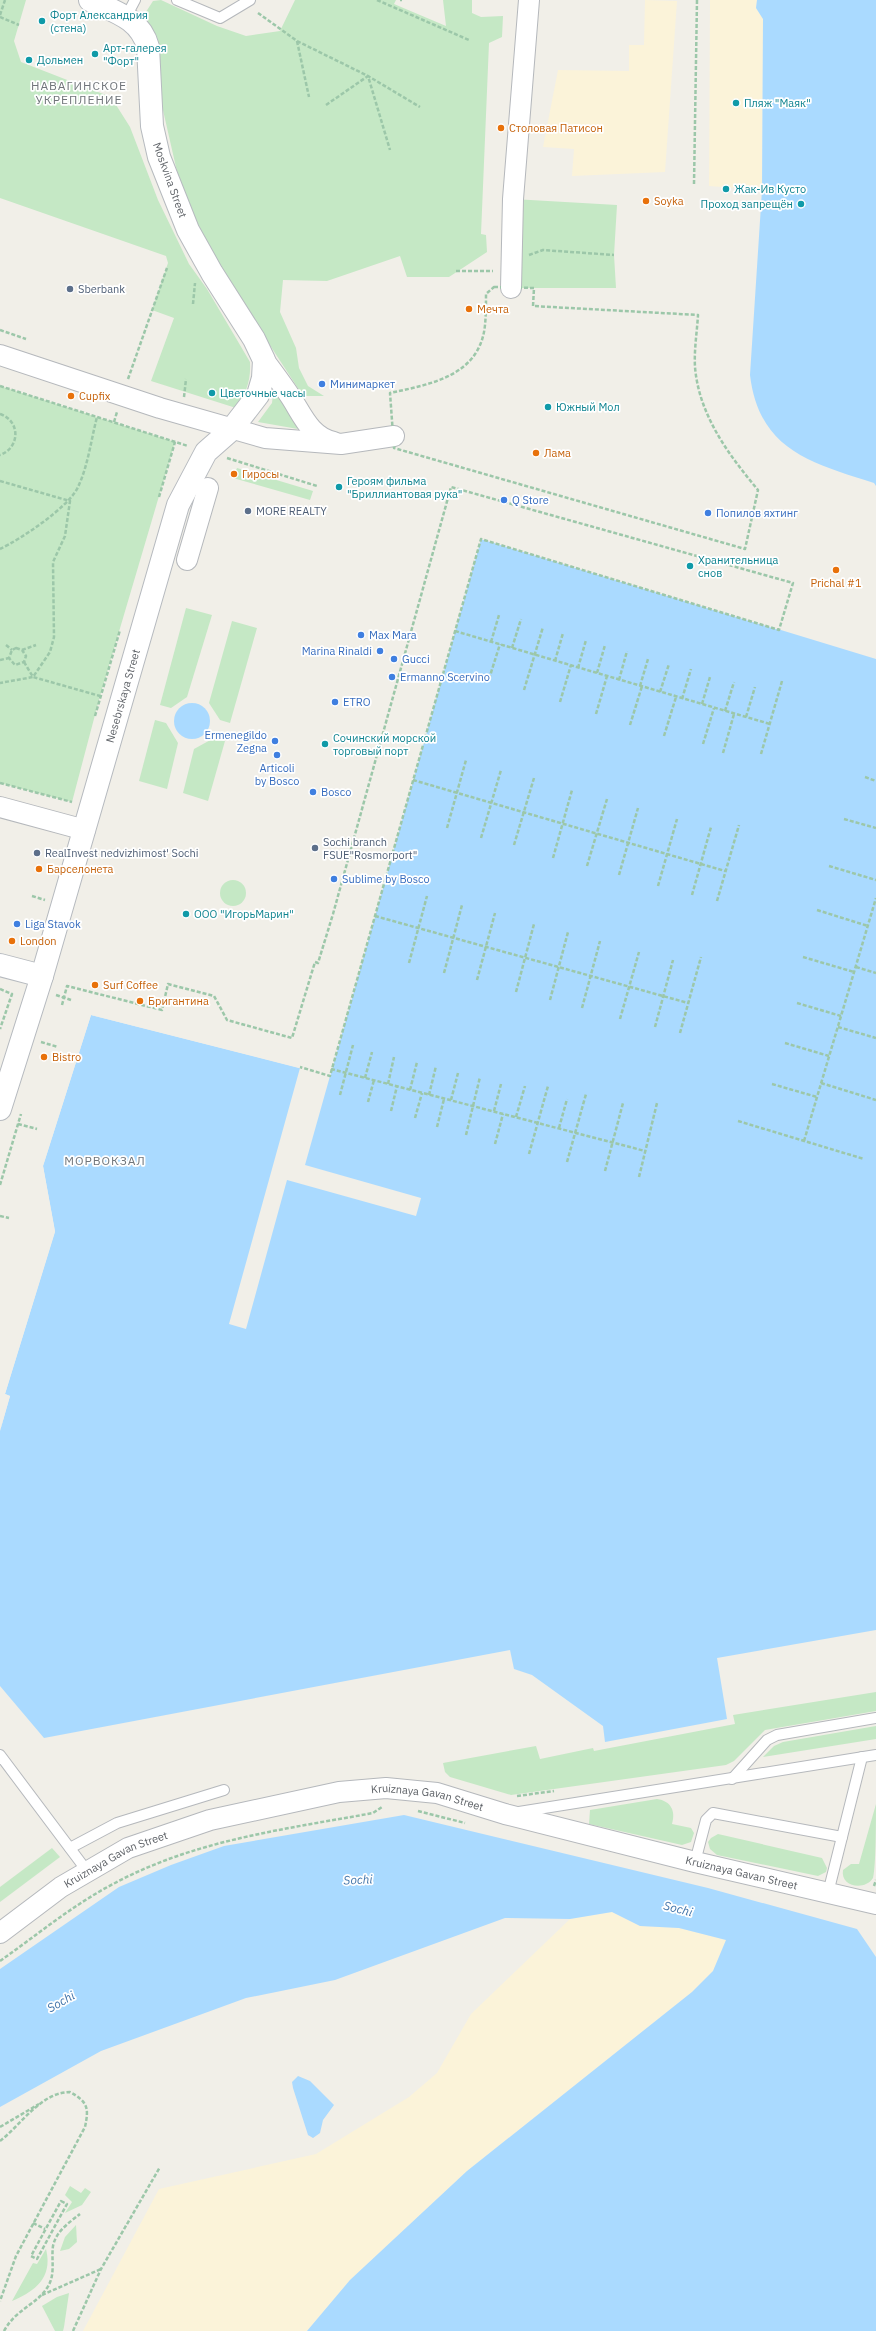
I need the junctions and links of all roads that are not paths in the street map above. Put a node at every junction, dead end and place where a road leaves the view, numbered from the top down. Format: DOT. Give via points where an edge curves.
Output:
graph roads {
  1 [pos="90,0"];
  2 [pos="177,0"];
  3 [pos="250,0"];
  4 [pos="529,0"];
  5 [pos="130,9"];
  6 [pos="511,288"];
  7 [pos="0,355"];
  8 [pos="264,360"];
  9 [pos="231,430"];
  10 [pos="390,430"];
  11 [pos="341,444"];
  12 [pos="208,488"];
  13 [pos="187,560"];
  14 [pos="0,807"];
  15 [pos="85,830"];
  16 [pos="0,965"];
  17 [pos="42,976"];
  18 [pos="0,1109"];
  19 [pos="876,1718"];
  20 [pos="0,1755"];
  21 [pos="876,1755"];
  22 [pos="862,1757"];
  23 [pos="732,1779"];
  24 [pos="224,1790"];
  25 [pos="505,1814"];
  26 [pos="842,1837"];
  27 [pos="70,1848"];
  28 [pos="695,1862"];
  29 [pos="87,1871"];
  30 [pos="828,1893"];
  31 [pos="876,1904"];
  32 [pos="0,1933"];
  1 -- 5 [label="main road, Moskvina Street"];
  2 -- 3 [label="lane" via="220,18"];
  4 -- 6 [label="street" via="513,199"];
  5 -- 8 [label="main road, Moskvina Street" via="148,47 152,126 159,157 188,230 201,272 254,339"];
  7 -- 9 [label="street"];
  8 -- 9 [label="main road, Nesebrskaya Street" via="263,378 258,395"];
  8 -- 11 [label="street" via="309,427 329,441"];
  9 -- 11 [label="street" via="265,438"];
  9 -- 15 [label="main road, Nesebrskaya Street" via="206,452 178,505"];
  10 -- 11 [label="street"];
  12 -- 13 [label="street"];
  14 -- 15 [label="street"];
  15 -- 17 [label="main road, Nesebrskaya Street"];
  16 -- 17 [label="main road"];
  17 -- 18 [label="main road, Nesebrskaya Street"];
  19 -- 23 [label="lane" via="777,1735 767,1740"];
  20 -- 27 [label="lane"];
  21 -- 22 [label="lane"];
  22 -- 23 [label="lane"];
  22 -- 26 [label="lane"];
  23 -- 25 [label="lane"];
  24 -- 27 [label="lane" via="117,1823"];
  25 -- 28 [label="street, Kruiznaya Gavan Street"];
  25 -- 29 [label="street, Kruiznaya Gavan Street" via="437,1793 386,1788 339,1792 210,1820 128,1848"];
  26 -- 28 [label="lane" via="713,1813 706,1820"];
  26 -- 30 [label="lane"];
  27 -- 29 [label="lane"];
  28 -- 30 [label="street, Kruiznaya Gavan Street"];
  29 -- 32 [label="street, Kruiznaya Gavan Street" via="61,1887"];
  30 -- 31 [label="street, Kruiznaya Gavan Street"];
}
